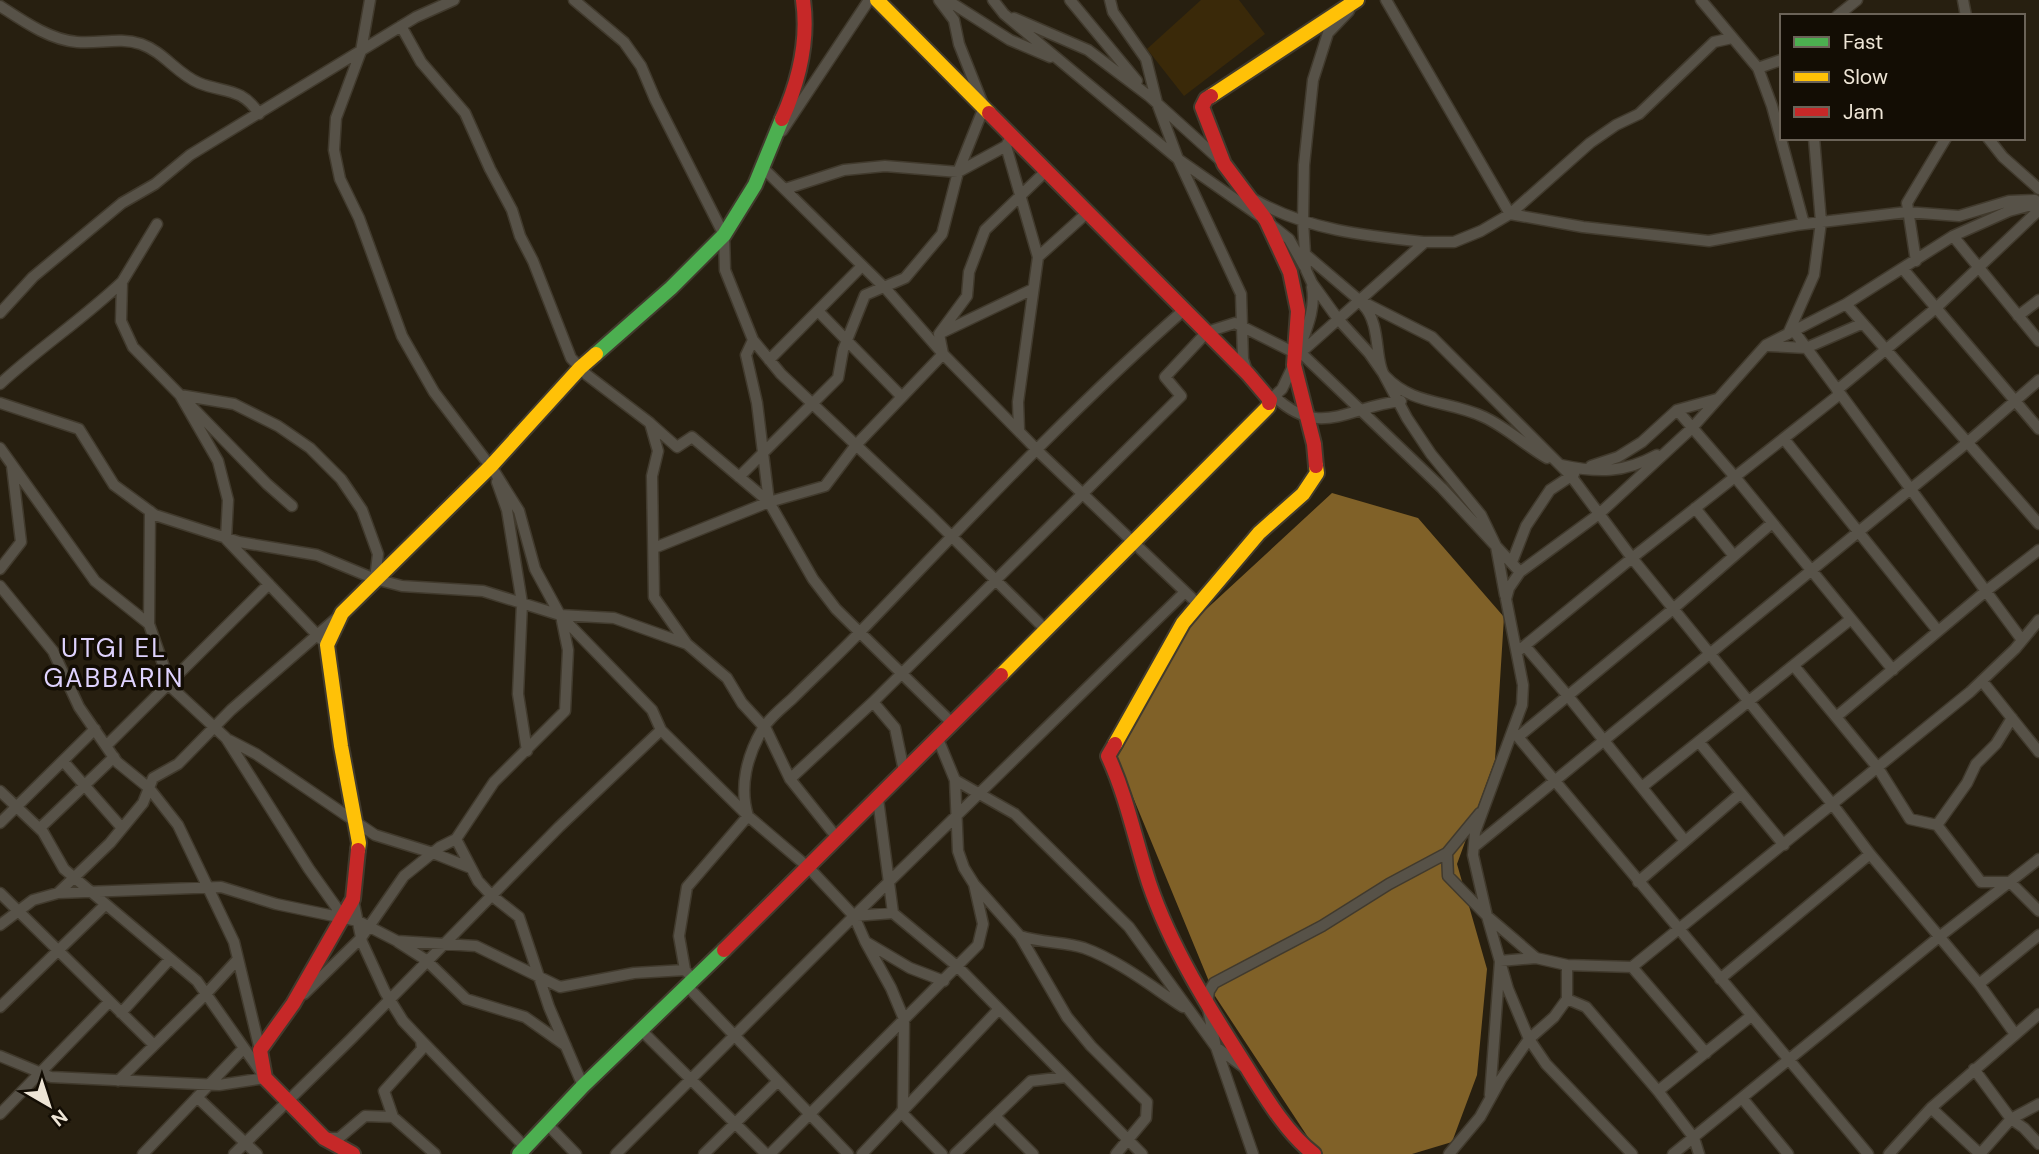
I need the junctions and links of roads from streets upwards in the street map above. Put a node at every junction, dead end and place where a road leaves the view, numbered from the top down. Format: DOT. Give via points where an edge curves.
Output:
graph roads {
  1 [pos="370,0"];
  2 [pos="454,0"];
  3 [pos="574,0"];
  4 [pos="803,0"];
  5 [pos="869,0"];
  6 [pos="877,0"];
  7 [pos="939,0"];
  8 [pos="947,0"];
  9 [pos="983,0"];
  10 [pos="993,0"];
  11 [pos="1070,0"];
  12 [pos="1110,0"];
  13 [pos="1358,0"];
  14 [pos="1386,0"];
  15 [pos="1701,0"];
  16 [pos="1857,0"];
  17 [pos="0,6"];
  18 [pos="1004,14"];
  19 [pos="1840,14"];
  20 [pos="401,26"];
  21 [pos="1732,38"];
  22 [pos="361,51"];
  23 [pos="1061,62"];
  24 [pos="1780,62"];
  25 [pos="1758,68"];
  26 [pos="1153,99"];
  27 [pos="984,107"];
  28 [pos="259,114"];
  29 [pos="1780,136"];
  30 [pos="1781,140"];
  31 [pos="1814,140"];
  32 [pos="1945,140"];
  33 [pos="1990,140"];
  34 [pos="1009,141"];
  35 [pos="1178,159"];
  36 [pos="1224,164"];
  37 [pos="761,166"];
  38 [pos="1047,170"];
  39 [pos="958,172"];
  40 [pos="785,189"];
  41 [pos="2039,189"];
  42 [pos="1020,196"];
  43 [pos="1248,196"];
  44 [pos="2039,201"];
  45 [pos="2039,210"];
  46 [pos="1088,212"];
  47 [pos="1907,212"];
  48 [pos="1510,214"];
  49 [pos="1266,220"];
  50 [pos="1303,220"];
  51 [pos="1821,222"];
  52 [pos="157,224"];
  53 [pos="1804,224"];
  54 [pos="724,235"];
  55 [pos="1953,236"];
  56 [pos="1425,242"];
  57 [pos="1306,254"];
  58 [pos="1038,257"];
  59 [pos="1916,261"];
  60 [pos="862,266"];
  61 [pos="1979,268"];
  62 [pos="1903,269"];
  63 [pos="1306,270"];
  64 [pos="122,282"];
  65 [pos="1312,283"];
  66 [pos="884,287"];
  67 [pos="1033,289"];
  68 [pos="1359,300"];
  69 [pos="2039,300"];
  70 [pos="1846,304"];
  71 [pos="1936,308"];
  72 [pos="1185,309"];
  73 [pos="818,311"];
  74 [pos="0,313"];
  75 [pos="2018,316"];
  76 [pos="1338,319"];
  77 [pos="1861,324"];
  78 [pos="1243,327"];
  79 [pos="1207,332"];
  80 [pos="1791,332"];
  81 [pos="939,334"];
  82 [pos="753,340"];
  83 [pos="847,340"];
  84 [pos="2039,341"];
  85 [pos="1766,345"];
  86 [pos="1807,348"];
  87 [pos="1886,350"];
  88 [pos="943,354"];
  89 [pos="1295,356"];
  90 [pos="769,360"];
  91 [pos="580,368"];
  92 [pos="1383,373"];
  93 [pos="1248,374"];
  94 [pos="2039,380"];
  95 [pos="0,384"];
  96 [pos="1839,392"];
  97 [pos="180,395"];
  98 [pos="902,397"];
  99 [pos="1272,398"];
  100 [pos="1719,398"];
  101 [pos="1398,401"];
  102 [pos="1426,401"];
  103 [pos="2015,401"];
  104 [pos="0,403"];
  105 [pos="812,404"];
  106 [pos="1359,409"];
  107 [pos="1677,410"];
  108 [pos="1306,418"];
  109 [pos="650,423"];
  110 [pos="1692,428"];
  111 [pos="2039,429"];
  112 [pos="1018,430"];
  113 [pos="1784,439"];
  114 [pos="1968,442"];
  115 [pos="856,446"];
  116 [pos="0,448"];
  117 [pos="1670,448"];
  118 [pos="1037,449"];
  119 [pos="764,452"];
  120 [pos="12,463"];
  121 [pos="1559,465"];
  122 [pos="491,467"];
  123 [pos="1582,469"];
  124 [pos="739,477"];
  125 [pos="1571,477"];
  126 [pos="1735,477"];
  127 [pos="1911,489"];
  128 [pos="1083,493"];
  129 [pos="769,502"];
  130 [pos="292,506"];
  131 [pos="1695,508"];
  132 [pos="150,511"];
  133 [pos="1599,514"];
  134 [pos="1772,523"];
  135 [pos="2039,524"];
  136 [pos="1860,532"];
  137 [pos="951,535"];
  138 [pos="226,538"];
  139 [pos="1134,542"];
  140 [pos="1496,546"];
  141 [pos="654,548"];
  142 [pos="2039,550"];
  143 [pos="1734,556"];
  144 [pos="1632,558"];
  145 [pos="1512,562"];
  146 [pos="0,569"];
  147 [pos="1812,571"];
  148 [pos="1520,572"];
  149 [pos="375,579"];
  150 [pos="995,579"];
  151 [pos="269,584"];
  152 [pos="0,586"];
  153 [pos="1986,591"];
  154 [pos="1185,592"];
  155 [pos="1506,599"];
  156 [pos="522,603"];
  157 [pos="1198,604"];
  158 [pos="1673,609"];
  159 [pos="560,615"];
  160 [pos="1851,619"];
  161 [pos="2039,620"];
  162 [pos="149,624"];
  163 [pos="1046,630"];
  164 [pos="1938,631"];
  165 [pos="859,632"];
  166 [pos="322,640"];
  167 [pos="2022,640"];
  168 [pos="687,644"];
  169 [pos="1521,649"];
  170 [pos="1710,654"];
  171 [pos="1794,666"];
  172 [pos="1893,670"];
  173 [pos="900,673"];
  174 [pos="169,681"];
  175 [pos="1982,681"];
  176 [pos="1568,696"];
  177 [pos="873,702"];
  178 [pos="1749,702"];
  179 [pos="1836,717"];
  180 [pos="2012,718"];
  181 [pos="953,724"];
  182 [pos="214,727"];
  183 [pos="764,727"];
  184 [pos="94,729"];
  185 [pos="661,730"];
  186 [pos="1516,734"];
  187 [pos="226,738"];
  188 [pos="938,739"];
  189 [pos="1605,741"];
  190 [pos="1699,742"];
  191 [pos="106,747"];
  192 [pos="527,751"];
  193 [pos="2039,752"];
  194 [pos="114,757"];
  195 [pos="63,761"];
  196 [pos="1878,768"];
  197 [pos="904,771"];
  198 [pos="790,779"];
  199 [pos="955,780"];
  200 [pos="1555,782"];
  201 [pos="85,786"];
  202 [pos="1642,787"];
  203 [pos="149,788"];
  204 [pos="0,791"];
  205 [pos="1741,793"];
  206 [pos="979,794"];
  207 [pos="878,799"];
  208 [pos="1487,804"];
  209 [pos="1833,805"];
  210 [pos="17,807"];
  211 [pos="748,816"];
  212 [pos="956,817"];
  213 [pos="355,821"];
  214 [pos="0,823"];
  215 [pos="1937,825"];
  216 [pos="40,828"];
  217 [pos="122,828"];
  218 [pos="456,839"];
  219 [pos="838,839"];
  220 [pos="1685,841"];
  221 [pos="1784,845"];
  222 [pos="1474,847"];
  223 [pos="433,853"];
  224 [pos="1447,853"];
  225 [pos="1870,854"];
  226 [pos="2039,859"];
  227 [pos="471,868"];
  228 [pos="809,868"];
  229 [pos="72,877"];
  230 [pos="889,882"];
  231 [pos="1638,882"];
  232 [pos="2010,882"];
  233 [pos="974,884"];
  234 [pos="208,888"];
  235 [pos="0,893"];
  236 [pos="58,893"];
  237 [pos="90,893"];
  238 [pos="491,895"];
  239 [pos="105,905"];
  240 [pos="18,911"];
  241 [pos="2039,911"];
  242 [pos="893,913"];
  243 [pos="854,916"];
  244 [pos="1487,916"];
  245 [pos="351,920"];
  246 [pos="0,925"];
  247 [pos="370,926"];
  248 [pos="1679,930"];
  249 [pos="2039,934"];
  250 [pos="1020,936"];
  251 [pos="1939,937"];
  252 [pos="361,938"];
  253 [pos="397,941"];
  254 [pos="864,941"];
  255 [pos="442,944"];
  256 [pos="58,951"];
  257 [pos="1536,958"];
  258 [pos="170,959"];
  259 [pos="238,959"];
  260 [pos="426,960"];
  261 [pos="1500,961"];
  262 [pos="1567,965"];
  263 [pos="958,967"];
  264 [pos="1632,967"];
  265 [pos="540,978"];
  266 [pos="688,978"];
  267 [pos="1720,979"];
  268 [pos="944,981"];
  269 [pos="1979,984"];
  270 [pos="206,994"];
  271 [pos="389,998"];
  272 [pos="1567,999"];
  273 [pos="109,1002"];
  274 [pos="293,1004"];
  275 [pos="1207,1005"];
  276 [pos="0,1007"];
  277 [pos="999,1009"];
  278 [pos="1189,1011"];
  279 [pos="121,1013"];
  280 [pos="2039,1014"];
  281 [pos="1751,1016"];
  282 [pos="904,1019"];
  283 [pos="641,1030"];
  284 [pos="2015,1034"];
  285 [pos="735,1036"];
  286 [pos="1528,1039"];
  287 [pos="421,1040"];
  288 [pos="154,1045"];
  289 [pos="567,1047"];
  290 [pos="1216,1047"];
  291 [pos="244,1048"];
  292 [pos="260,1050"];
  293 [pos="1706,1052"];
  294 [pos="0,1056"];
  295 [pos="1788,1059"];
  296 [pos="1246,1068"];
  297 [pos="1974,1069"];
  298 [pos="40,1073"];
  299 [pos="1066,1077"];
  300 [pos="265,1078"];
  301 [pos="691,1080"];
  302 [pos="778,1080"];
  303 [pos="118,1081"];
  304 [pos="209,1084"];
  305 [pos="583,1086"];
  306 [pos="1658,1091"];
  307 [pos="197,1097"];
  308 [pos="1742,1098"];
  309 [pos="1490,1099"];
  310 [pos="287,1100"];
  311 [pos="2039,1104"];
  312 [pos="1931,1108"];
  313 [pos="902,1111"];
  314 [pos="0,1114"];
  315 [pos="810,1114"];
  316 [pos="995,1116"];
  317 [pos="393,1117"];
  318 [pos="2011,1119"];
  319 [pos="735,1123"];
  320 [pos="548,1125"];
  321 [pos="324,1138"];
  322 [pos="1693,1138"];
  323 [pos="1129,1141"];
  324 [pos="245,1142"];
  325 [pos="2039,1144"];
  326 [pos="522,1150"];
  327 [pos="1460,1150"];
  328 [pos="143,1154"];
  329 [pos="234,1154"];
  330 [pos="257,1154"];
  331 [pos="353,1154"];
  332 [pos="435,1154"];
  333 [pos="576,1154"];
  334 [pos="616,1154"];
  335 [pos="704,1154"];
  336 [pos="768,1154"];
  337 [pos="848,1154"];
  338 [pos="862,1154"];
  339 [pos="942,1154"];
  340 [pos="955,1154"];
  341 [pos="1033,1154"];
  342 [pos="1116,1154"];
  343 [pos="1142,1154"];
  344 [pos="1253,1154"];
  345 [pos="1314,1154"];
  346 [pos="1449,1154"];
  347 [pos="1632,1154"];
  348 [pos="1673,1154"];
  349 [pos="1699,1154"];
  350 [pos="1788,1154"];
  351 [pos="1868,1154"];
  352 [pos="1889,1154"];
  353 [pos="1980,1154"];
  1 -- 22 [label="street"];
  2 -- 20 [label="street"];
  3 -- 54 [label="street" via="624,42 641,66"];
  4 -- 37 [label="street" via="804,52 792,98"];
  5 -- 37 [label="street"];
  6 -- 27 [label="street"];
  7 -- 27 [label="street" via="954,20"];
  8 -- 23 [label="street" via="1010,40"];
  9 -- 18 [label="street"];
  10 -- 18 [label="street"];
  11 -- 26 [label="street"];
  12 -- 26 [label="street" via="1113,12 1146,59"];
  13 -- 36 [label="street" via="1206,99 1202,107"];
  13 -- 50 [label="street" via="1328,33 1314,80"];
  14 -- 48 [label="street"];
  15 -- 21 [label="street"];
  16 -- 19 [label="street"];
  17 -- 28 [label="street" via="64,40 120,40 150,48 199,83 238,93"];
  18 -- 23 [label="street"];
  18 -- 26 [label="street" via="1087,50"];
  20 -- 22 [label="street"];
  20 -- 91 [label="street" via="421,62 464,113 512,210 571,358"];
  21 -- 25 [label="street"];
  21 -- 48 [label="street" via="1714,43 1639,114 1590,142"];
  22 -- 28 [label="street"];
  22 -- 122 [label="street" via="336,118 337,170 402,336 434,392"];
  23 -- 35 [label="street"];
  24 -- 25 [label="street"];
  25 -- 29 [label="street"];
  26 -- 35 [label="street"];
  26 -- 36 [label="street"];
  27 -- 34 [label="street"];
  27 -- 39 [label="street"];
  28 -- 74 [label="street" via="190,155 114,209 33,277"];
  30 -- 53 [label="street"];
  31 -- 51 [label="street"];
  32 -- 47 [label="street" via="1907,203"];
  33 -- 41 [label="street"];
  34 -- 38 [label="street"];
  34 -- 39 [label="street"];
  34 -- 42 [label="street"];
  35 -- 49 [label="street"];
  35 -- 78 [label="street" via="1241,294"];
  36 -- 43 [label="street"];
  37 -- 40 [label="street"];
  37 -- 54 [label="street" via="755,185"];
  38 -- 42 [label="street"];
  38 -- 46 [label="street"];
  39 -- 40 [label="street" via="858,168"];
  39 -- 66 [label="street" via="942,234 905,278"];
  40 -- 60 [label="street"];
  42 -- 58 [label="street"];
  42 -- 81 [label="street" via="985,230 969,272 967,296"];
  43 -- 49 [label="street"];
  43 -- 50 [label="street"];
  44 -- 47 [label="street" via="2009,201 1959,215"];
  44 -- 55 [label="street"];
  45 -- 61 [label="street"];
  46 -- 58 [label="street"];
  46 -- 72 [label="street"];
  47 -- 51 [label="street"];
  47 -- 59 [label="street"];
  48 -- 53 [label="street" via="1709,241"];
  48 -- 56 [label="street" via="1454,242"];
  49 -- 63 [label="street" via="1289,239"];
  49 -- 89 [label="street" via="1297,298"];
  50 -- 56 [label="street" via="1351,234"];
  50 -- 57 [label="street"];
  51 -- 53 [label="street"];
  51 -- 80 [label="street" via="1814,275"];
  52 -- 64 [label="street"];
  54 -- 82 [label="street" via="725,270"];
  54 -- 91 [label="street"];
  55 -- 59 [label="street"];
  55 -- 61 [label="street"];
  56 -- 68 [label="street"];
  57 -- 63 [label="street"];
  57 -- 68 [label="street"];
  58 -- 67 [label="street"];
  59 -- 62 [label="street"];
  60 -- 66 [label="street"];
  60 -- 73 [label="street"];
  61 -- 71 [label="street"];
  61 -- 75 [label="street"];
  62 -- 70 [label="street"];
  62 -- 71 [label="street"];
  63 -- 65 [label="street"];
  64 -- 95 [label="street"];
  64 -- 97 [label="street" via="121,321 133,347"];
  65 -- 76 [label="street"];
  65 -- 89 [label="street" via="1310,317"];
  66 -- 83 [label="street" via="864,295"];
  66 -- 88 [label="street"];
  67 -- 81 [label="street"];
  67 -- 112 [label="street"];
  68 -- 76 [label="street"];
  68 -- 92 [label="street" via="1373,317"];
  68 -- 121 [label="street" via="1432,337"];
  69 -- 75 [label="street"];
  70 -- 77 [label="street"];
  70 -- 80 [label="street"];
  71 -- 87 [label="street"];
  71 -- 103 [label="street"];
  72 -- 79 [label="street"];
  72 -- 118 [label="street"];
  73 -- 83 [label="street"];
  73 -- 90 [label="street"];
  75 -- 84 [label="street"];
  76 -- 89 [label="street"];
  76 -- 92 [label="street"];
  77 -- 86 [label="street"];
  77 -- 87 [label="street"];
  78 -- 79 [label="street" via="1235,323"];
  78 -- 89 [label="street"];
  78 -- 93 [label="street"];
  79 -- 93 [label="street"];
  79 -- 128 [label="street" via="1165,377 1181,396"];
  80 -- 85 [label="street"];
  80 -- 86 [label="street"];
  81 -- 88 [label="street"];
  82 -- 90 [label="street"];
  82 -- 119 [label="street" via="746,355"];
  83 -- 98 [label="street"];
  83 -- 105 [label="street" via="838,378"];
  85 -- 86 [label="street"];
  85 -- 100 [label="street"];
  86 -- 96 [label="street"];
  87 -- 96 [label="street"];
  87 -- 114 [label="street"];
  88 -- 98 [label="street"];
  88 -- 112 [label="street"];
  89 -- 99 [label="street" via="1282,389"];
  89 -- 106 [label="street"];
  89 -- 108 [label="street"];
  90 -- 105 [label="street"];
  91 -- 109 [label="street"];
  91 -- 122 [label="street"];
  92 -- 101 [label="street"];
  92 -- 102 [label="street" via="1409,395"];
  93 -- 99 [label="street"];
  94 -- 103 [label="street"];
  96 -- 113 [label="street"];
  96 -- 127 [label="street"];
  97 -- 130 [label="street"];
  97 -- 138 [label="street" via="219,461 228,500"];
  97 -- 149 [label="street" via="234,404 310,449 341,479 362,510 378,554"];
  98 -- 115 [label="street"];
  99 -- 108 [label="street"];
  99 -- 139 [label="street"];
  100 -- 107 [label="street"];
  100 -- 110 [label="street"];
  101 -- 102 [label="street"];
  101 -- 106 [label="street"];
  101 -- 140 [label="street" via="1431,454 1481,515"];
  102 -- 121 [label="street" via="1486,417"];
  103 -- 111 [label="street"];
  103 -- 114 [label="street"];
  104 -- 132 [label="street" via="79,429 114,485"];
  105 -- 115 [label="street"];
  105 -- 119 [label="street"];
  106 -- 108 [label="street" via="1335,418"];
  106 -- 140 [label="street"];
  107 -- 110 [label="street"];
  107 -- 123 [label="street" via="1618,457"];
  108 -- 157 [label="street" via="1317,473 1304,494 1259,533"];
  109 -- 124 [label="street" via="677,447 692,437"];
  109 -- 141 [label="street" via="658,451 652,476"];
  110 -- 117 [label="street"];
  110 -- 126 [label="street"];
  112 -- 118 [label="street"];
  113 -- 126 [label="street"];
  113 -- 136 [label="street"];
  114 -- 127 [label="street"];
  114 -- 135 [label="street"];
  115 -- 129 [label="street" via="825,486"];
  115 -- 137 [label="street"];
  116 -- 120 [label="street"];
  117 -- 123 [label="street" via="1635,467"];
  117 -- 133 [label="street"];
  118 -- 128 [label="street"];
  118 -- 137 [label="street"];
  119 -- 124 [label="street"];
  119 -- 129 [label="street"];
  120 -- 146 [label="street" via="21,541"];
  120 -- 162 [label="street" via="95,581"];
  121 -- 123 [label="street"];
  121 -- 125 [label="street"];
  122 -- 149 [label="street"];
  122 -- 156 [label="street" via="507,510"];
  122 -- 159 [label="street" via="519,511 536,569"];
  123 -- 125 [label="street"];
  124 -- 129 [label="street"];
  125 -- 133 [label="street"];
  125 -- 145 [label="street" via="1550,490 1525,526"];
  126 -- 131 [label="street"];
  126 -- 134 [label="street"];
  127 -- 136 [label="street"];
  127 -- 153 [label="street"];
  128 -- 139 [label="street"];
  128 -- 150 [label="street"];
  129 -- 141 [label="street"];
  129 -- 165 [label="street" via="813,579"];
  131 -- 143 [label="street"];
  131 -- 144 [label="street"];
  132 -- 138 [label="street"];
  132 -- 162 [label="street"];
  133 -- 144 [label="street"];
  133 -- 148 [label="street"];
  134 -- 143 [label="street"];
  134 -- 147 [label="street"];
  136 -- 147 [label="street"];
  136 -- 164 [label="street"];
  137 -- 150 [label="street"];
  137 -- 165 [label="street"];
  138 -- 149 [label="street" via="317,555"];
  138 -- 151 [label="street"];
  139 -- 154 [label="street"];
  139 -- 163 [label="street"];
  140 -- 145 [label="street"];
  140 -- 155 [label="street"];
  141 -- 168 [label="street" via="654,597"];
  142 -- 153 [label="street"];
  143 -- 158 [label="street"];
  144 -- 158 [label="street"];
  144 -- 169 [label="street"];
  145 -- 148 [label="street"];
  147 -- 160 [label="street"];
  147 -- 170 [label="street"];
  148 -- 155 [label="street"];
  149 -- 156 [label="street" via="402,586 483,591"];
  149 -- 166 [label="street"];
  150 -- 163 [label="street"];
  150 -- 173 [label="street"];
  151 -- 166 [label="street"];
  151 -- 174 [label="street"];
  152 -- 184 [label="street" via="53,651"];
  153 -- 164 [label="street"];
  153 -- 167 [label="street"];
  154 -- 157 [label="street"];
  154 -- 206 [label="street"];
  155 -- 169 [label="street"];
  156 -- 159 [label="street"];
  156 -- 192 [label="street" via="517,694"];
  157 -- 275 [label="street" via="1108,756 1150,885"];
  158 -- 170 [label="street"];
  158 -- 176 [label="street"];
  159 -- 168 [label="street" via="614,618"];
  159 -- 185 [label="street" via="652,710"];
  159 -- 192 [label="street" via="568,650 565,710"];
  160 -- 171 [label="street"];
  160 -- 172 [label="street"];
  161 -- 167 [label="street"];
  162 -- 174 [label="street"];
  163 -- 181 [label="street"];
  164 -- 172 [label="street"];
  165 -- 173 [label="street"];
  165 -- 183 [label="street"];
  166 -- 182 [label="street"];
  166 -- 213 [label="street"];
  167 -- 175 [label="street"];
  168 -- 183 [label="street" via="727,678"];
  169 -- 176 [label="street"];
  169 -- 186 [label="street" via="1522,705"];
  170 -- 178 [label="street"];
  170 -- 189 [label="street"];
  171 -- 178 [label="street"];
  171 -- 179 [label="street"];
  172 -- 179 [label="street"];
  173 -- 177 [label="street"];
  173 -- 181 [label="street"];
  174 -- 182 [label="street"];
  174 -- 191 [label="street"];
  175 -- 180 [label="street"];
  175 -- 196 [label="street"];
  176 -- 186 [label="street"];
  176 -- 189 [label="street"];
  177 -- 197 [label="street" via="895,728"];
  177 -- 198 [label="street"];
  178 -- 190 [label="street"];
  178 -- 209 [label="street"];
  179 -- 196 [label="street"];
  180 -- 193 [label="street"];
  180 -- 215 [label="street"];
  181 -- 188 [label="street"];
  182 -- 187 [label="street"];
  182 -- 203 [label="street" via="178,764 153,778"];
  183 -- 198 [label="street"];
  183 -- 211 [label="street" via="749,756 743,798"];
  184 -- 191 [label="street"];
  184 -- 195 [label="street"];
  185 -- 211 [label="street"];
  185 -- 238 [label="street"];
  186 -- 200 [label="street"];
  186 -- 208 [label="street"];
  187 -- 213 [label="street"];
  187 -- 245 [label="street" via="309,869"];
  188 -- 197 [label="street"];
  188 -- 199 [label="street"];
  189 -- 200 [label="street"];
  189 -- 202 [label="street"];
  190 -- 202 [label="street"];
  190 -- 205 [label="street"];
  191 -- 194 [label="street"];
  192 -- 218 [label="street" via="494,782"];
  194 -- 201 [label="street"];
  194 -- 203 [label="street"];
  195 -- 201 [label="street"];
  195 -- 210 [label="street"];
  196 -- 209 [label="street"];
  196 -- 215 [label="street" via="1910,819"];
  197 -- 207 [label="street"];
  198 -- 219 [label="street"];
  199 -- 206 [label="street"];
  199 -- 212 [label="street"];
  200 -- 222 [label="street"];
  200 -- 231 [label="street"];
  201 -- 216 [label="street"];
  201 -- 217 [label="street"];
  202 -- 220 [label="street"];
  203 -- 217 [label="street"];
  203 -- 234 [label="street" via="178,825"];
  204 -- 210 [label="street"];
  205 -- 220 [label="street"];
  205 -- 221 [label="street"];
  206 -- 212 [label="street"];
  206 -- 278 [label="street" via="1015,814 1129,928"];
  207 -- 219 [label="street"];
  207 -- 230 [label="street"];
  208 -- 222 [label="street"];
  208 -- 224 [label="street"];
  209 -- 221 [label="street"];
  209 -- 225 [label="street"];
  210 -- 214 [label="street"];
  210 -- 216 [label="street"];
  211 -- 228 [label="street"];
  211 -- 266 [label="street" via="687,887 679,936"];
  212 -- 230 [label="street"];
  212 -- 233 [label="street" via="958,851"];
  213 -- 223 [label="street" via="374,835"];
  213 -- 245 [label="street" via="359,843"];
  215 -- 232 [label="street" via="1981,882"];
  216 -- 229 [label="street"];
  217 -- 229 [label="street"];
  218 -- 223 [label="street"];
  218 -- 227 [label="street"];
  219 -- 228 [label="street"];
  220 -- 231 [label="street"];
  221 -- 248 [label="street"];
  222 -- 244 [label="street"];
  223 -- 227 [label="street"];
  223 -- 247 [label="street" via="404,876"];
  224 -- 244 [label="street" via="1448,876"];
  224 -- 275 [label="street" via="1322,926 1225,975 1209,991"];
  225 -- 251 [label="street"];
  225 -- 267 [label="street"];
  226 -- 232 [label="street"];
  227 -- 238 [label="street"];
  228 -- 243 [label="street"];
  228 -- 266 [label="street"];
  229 -- 236 [label="street"];
  229 -- 237 [label="street"];
  230 -- 242 [label="street"];
  230 -- 243 [label="street"];
  231 -- 248 [label="street"];
  232 -- 241 [label="street"];
  232 -- 251 [label="street"];
  233 -- 250 [label="street"];
  233 -- 263 [label="street" via="983,924 978,945"];
  234 -- 237 [label="street"];
  234 -- 245 [label="street" via="221,887"];
  234 -- 259 [label="street"];
  235 -- 240 [label="street"];
  236 -- 237 [label="street"];
  236 -- 240 [label="street" via="33,900"];
  237 -- 239 [label="street"];
  238 -- 255 [label="street"];
  238 -- 265 [label="street" via="519,917"];
  239 -- 256 [label="street"];
  239 -- 258 [label="street"];
  240 -- 246 [label="street"];
  240 -- 256 [label="street"];
  242 -- 243 [label="street"];
  242 -- 263 [label="street"];
  243 -- 254 [label="street"];
  243 -- 285 [label="street"];
  244 -- 257 [label="street"];
  244 -- 261 [label="street"];
  245 -- 247 [label="street"];
  245 -- 252 [label="street"];
  245 -- 274 [label="street"];
  247 -- 252 [label="street"];
  247 -- 253 [label="street"];
  248 -- 264 [label="street"];
  248 -- 267 [label="street"];
  249 -- 269 [label="street"];
  250 -- 278 [label="street" via="1083,948 1122,967"];
  250 -- 323 [label="street" via="1067,1017 1147,1102 1146,1118"];
  251 -- 269 [label="street"];
  251 -- 295 [label="street"];
  252 -- 271 [label="street"];
  252 -- 274 [label="street"];
  253 -- 255 [label="street"];
  253 -- 260 [label="street"];
  254 -- 268 [label="street" via="910,968"];
  254 -- 282 [label="street"];
  255 -- 260 [label="street"];
  255 -- 265 [label="street" via="476,946"];
  256 -- 273 [label="street"];
  256 -- 276 [label="street"];
  257 -- 261 [label="street"];
  257 -- 262 [label="street"];
  258 -- 270 [label="street"];
  258 -- 279 [label="street"];
  259 -- 270 [label="street"];
  259 -- 292 [label="street"];
  260 -- 271 [label="street"];
  260 -- 289 [label="street" via="466,999 525,1017"];
  261 -- 286 [label="street"];
  261 -- 309 [label="street"];
  262 -- 264 [label="street"];
  262 -- 272 [label="street"];
  263 -- 268 [label="street"];
  263 -- 277 [label="street"];
  264 -- 293 [label="street"];
  265 -- 266 [label="street" via="560,987 634,973"];
  265 -- 289 [label="street"];
  266 -- 283 [label="street"];
  266 -- 285 [label="street"];
  267 -- 281 [label="street"];
  268 -- 282 [label="street"];
  269 -- 284 [label="street"];
  270 -- 288 [label="street"];
  270 -- 291 [label="street"];
  271 -- 287 [label="street"];
  271 -- 310 [label="street"];
  272 -- 286 [label="street"];
  272 -- 306 [label="street" via="1586,1007"];
  273 -- 279 [label="street"];
  273 -- 298 [label="street"];
  274 -- 292 [label="street"];
  275 -- 290 [label="street"];
  275 -- 296 [label="street"];
  277 -- 299 [label="street"];
  277 -- 313 [label="street"];
  278 -- 290 [label="street"];
  279 -- 288 [label="street"];
  280 -- 284 [label="street"];
  281 -- 293 [label="street"];
  281 -- 295 [label="street"];
  282 -- 313 [label="street"];
  282 -- 315 [label="street"];
  283 -- 301 [label="street"];
  283 -- 305 [label="street"];
  284 -- 297 [label="street"];
  285 -- 301 [label="street"];
  285 -- 302 [label="street"];
  286 -- 309 [label="street"];
  286 -- 347 [label="street"];
  287 -- 317 [label="street" via="422,1049 384,1091"];
  287 -- 326 [label="street"];
  288 -- 303 [label="street"];
  289 -- 305 [label="street"];
  290 -- 296 [label="street"];
  290 -- 344 [label="street"];
  291 -- 300 [label="street"];
  291 -- 304 [label="street"];
  292 -- 300 [label="street"];
  293 -- 306 [label="street"];
  294 -- 298 [label="street"];
  295 -- 308 [label="street"];
  295 -- 351 [label="street"];
  296 -- 345 [label="street" via="1303,1146"];
  297 -- 312 [label="street"];
  297 -- 318 [label="street"];
  298 -- 303 [label="street"];
  298 -- 314 [label="street"];
  299 -- 316 [label="street" via="1031,1081"];
  299 -- 323 [label="street"];
  300 -- 304 [label="street"];
  300 -- 310 [label="street"];
  301 -- 319 [label="street"];
  301 -- 334 [label="street"];
  302 -- 315 [label="street"];
  302 -- 319 [label="street"];
  303 -- 304 [label="street"];
  304 -- 307 [label="street"];
  305 -- 320 [label="street"];
  306 -- 322 [label="street"];
  307 -- 324 [label="street"];
  307 -- 328 [label="street"];
  308 -- 322 [label="street"];
  308 -- 350 [label="street"];
  309 -- 327 [label="street"];
  310 -- 321 [label="street"];
  310 -- 324 [label="street"];
  311 -- 318 [label="street"];
  312 -- 352 [label="street"];
  312 -- 353 [label="street"];
  313 -- 338 [label="street"];
  313 -- 339 [label="street"];
  315 -- 336 [label="street"];
  315 -- 337 [label="street"];
  316 -- 340 [label="street"];
  316 -- 341 [label="street"];
  317 -- 321 [label="street" via="365,1116 340,1138"];
  317 -- 332 [label="street"];
  318 -- 325 [label="street"];
  318 -- 353 [label="street"];
  319 -- 335 [label="street"];
  319 -- 336 [label="street"];
  320 -- 326 [label="street"];
  320 -- 333 [label="street"];
  321 -- 331 [label="street"];
  322 -- 348 [label="street"];
  322 -- 349 [label="street"];
  323 -- 342 [label="street"];
  323 -- 343 [label="street"];
  324 -- 329 [label="street"];
  324 -- 330 [label="street"];
  327 -- 346 [label="street"];
}
